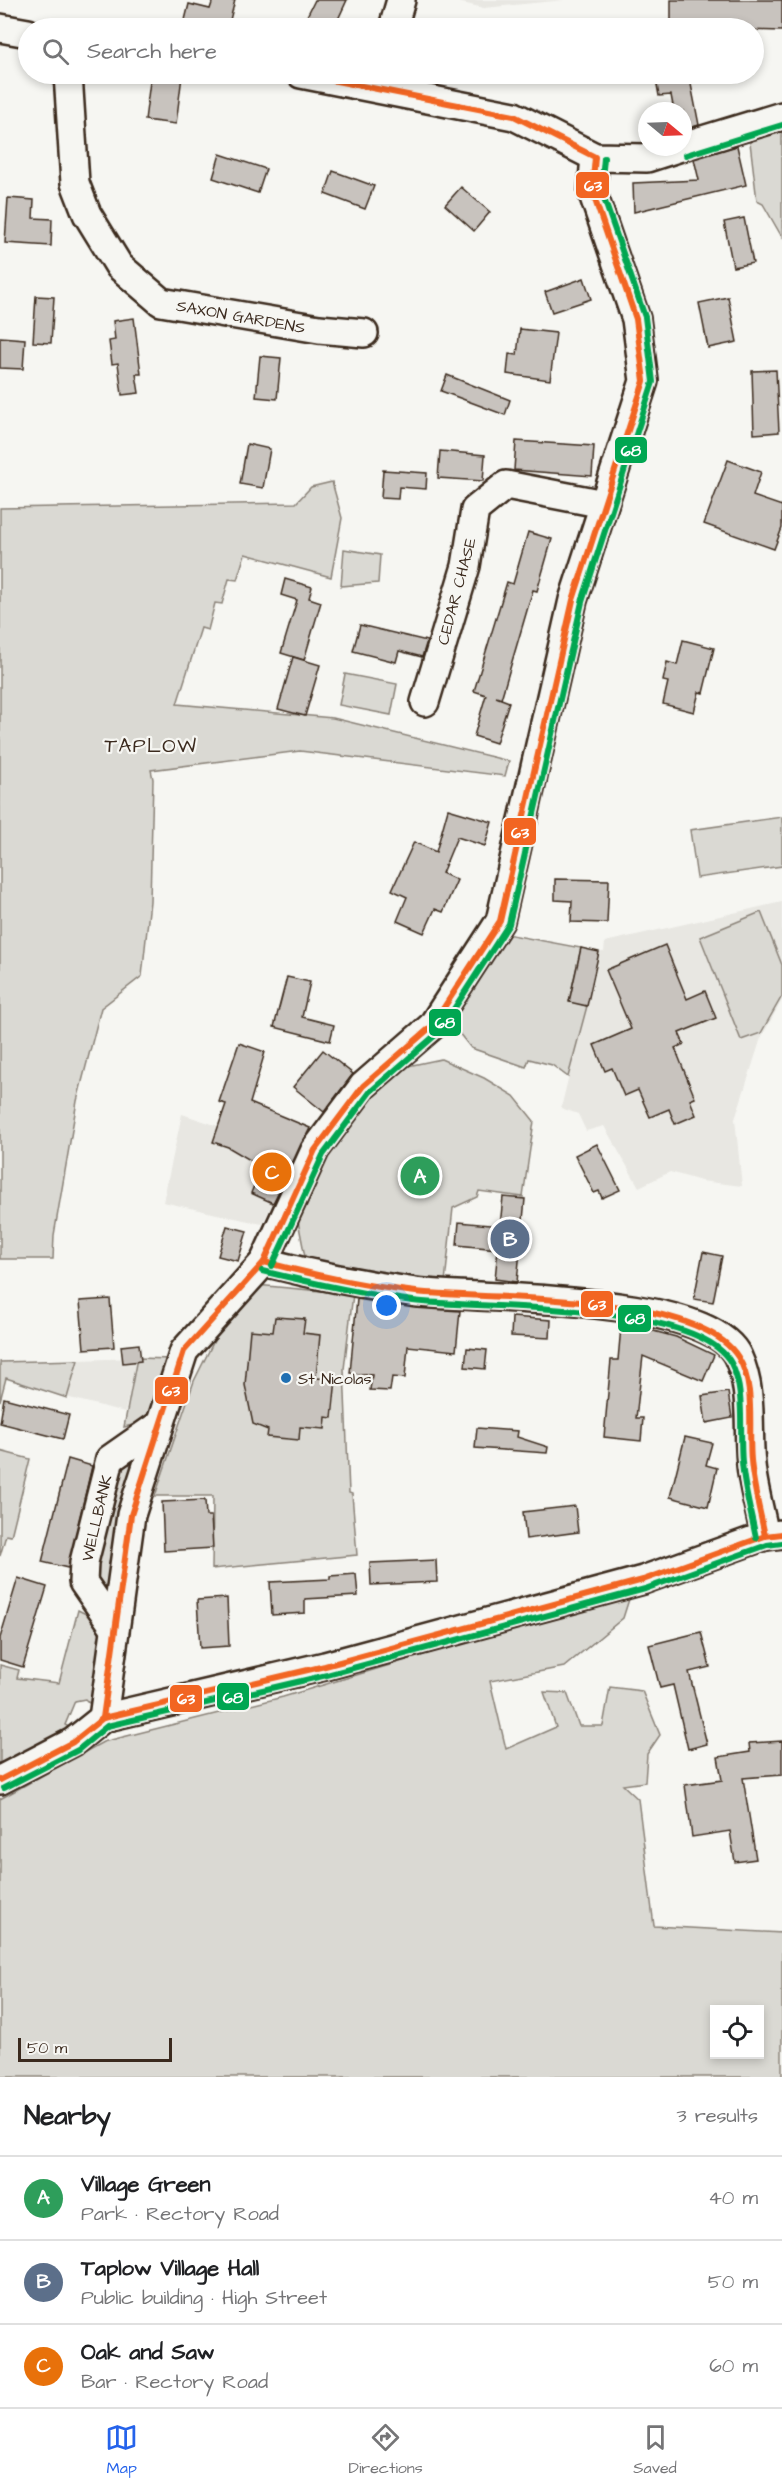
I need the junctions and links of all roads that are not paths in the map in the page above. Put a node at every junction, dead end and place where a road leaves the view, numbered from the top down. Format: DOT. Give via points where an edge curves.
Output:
graph roads {
  1 [pos="401,0"];
  2 [pos="396,18"];
  3 [pos="0,28"];
  4 [pos="18,31"];
  5 [pos="69,84"];
  6 [pos="389,84"];
  7 [pos="782,116"];
  8 [pos="692,144"];
  9 [pos="595,156"];
  10 [pos="653,156"];
  11 [pos="364,333"];
  12 [pos="604,504"];
  13 [pos="425,702"];
  14 [pos="264,1262"];
  15 [pos="160,1424"];
  16 [pos="774,1535"];
  17 [pos="116,1628"];
  18 [pos="103,1718"];
  19 [pos="0,1780"];
  1 -- 2 [label="street"];
  3 -- 4 [label="street"];
  5 -- 11 [label="street, SAXON GARDENS" via="75,183 87,214 119,266 161,302 320,330"];
  6 -- 9 [label="street" via="514,116"];
  7 -- 8 [label="street"];
  9 -- 10 [label="street"];
  9 -- 12 [label="street" via="592,191 636,319 644,381"];
  12 -- 13 [label="street, CEDAR CHASE" via="506,484 475,510 466,566"];
  12 -- 14 [label="street" via="573,600 500,921 432,1026 363,1086 315,1150"];
  14 -- 15 [label="street" via="184,1351"];
  14 -- 16 [label="street" via="418,1292 572,1301 675,1318 714,1332 737,1354 749,1389 752,1472"];
  15 -- 17 [label="street" via="131,1515"];
  15 -- 17 [label="street, WELLBANK" via="110,1459 84,1562 83,1582"];
  16 -- 18 [label="street" via="643,1580 326,1666"];
  17 -- 18 [label="street"];
  18 -- 19 [label="street" via="73,1743"];
}
